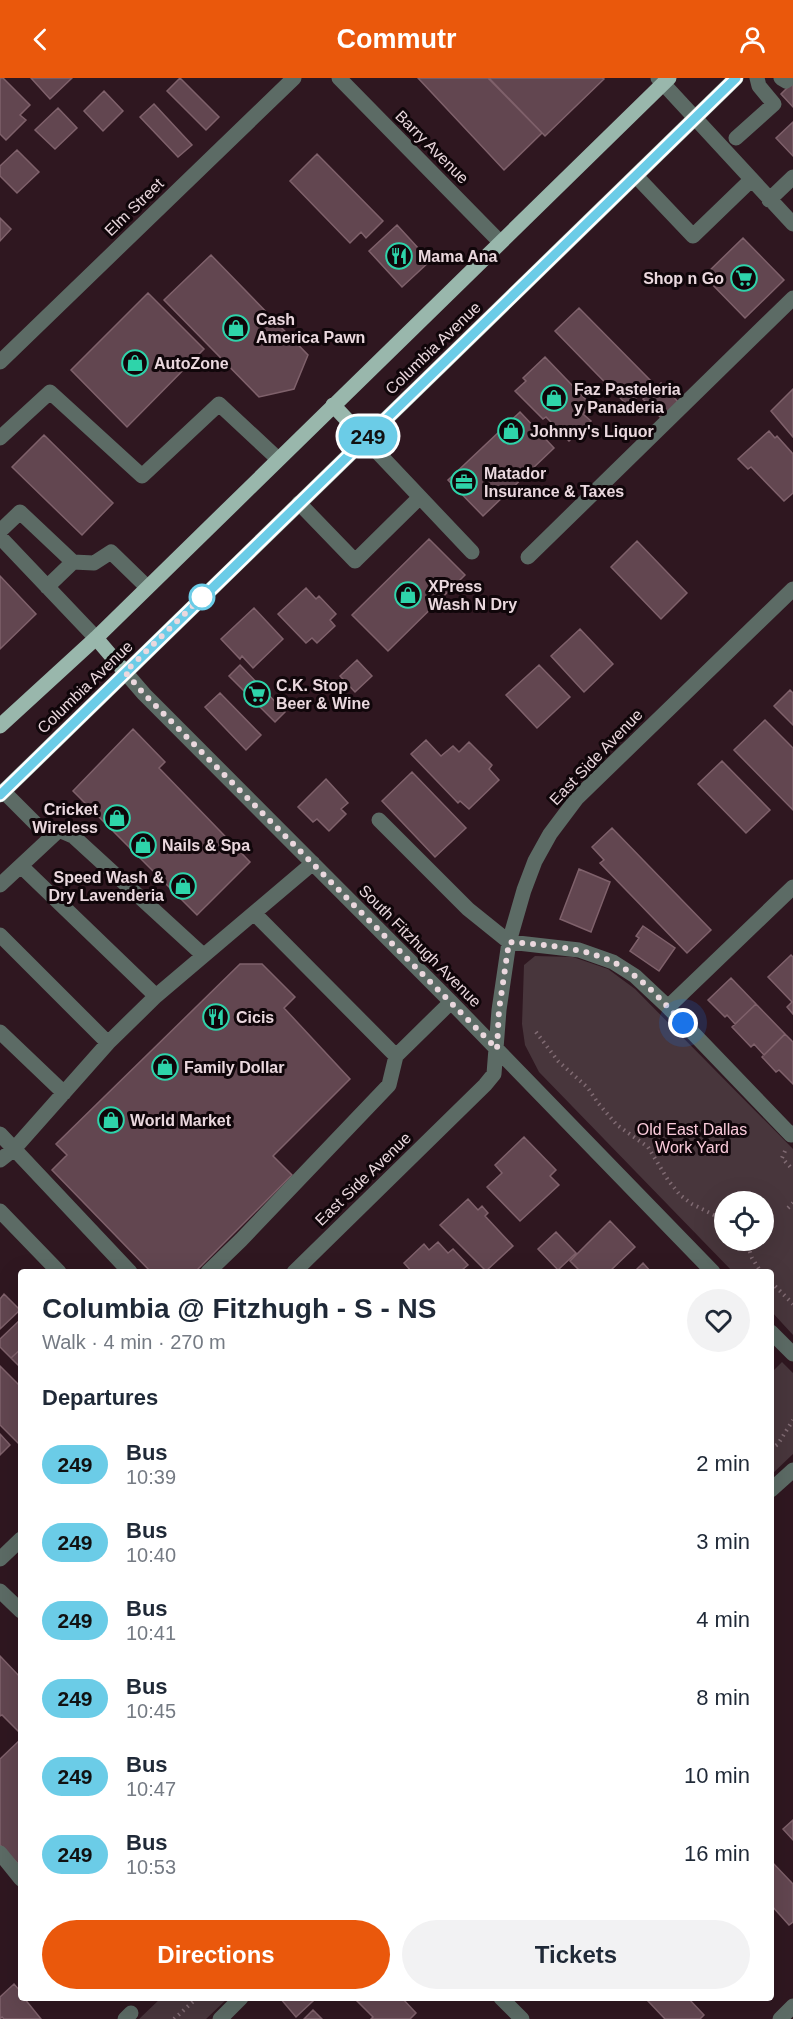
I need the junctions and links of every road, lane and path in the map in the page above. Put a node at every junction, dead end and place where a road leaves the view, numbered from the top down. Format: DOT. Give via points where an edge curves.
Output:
graph roads {
  1 [pos="294,78"];
  2 [pos="339,78"];
  3 [pos="736,78"];
  4 [pos="757,78"];
  5 [pos="781,78"];
  6 [pos="790,78"];
  7 [pos="663,80"];
  8 [pos="695,120"];
  9 [pos="736,138"];
  10 [pos="636,176"];
  11 [pos="793,177"];
  12 [pos="751,180"];
  13 [pos="769,200"];
  14 [pos="793,224"];
  15 [pos="500,242"];
  16 [pos="793,298"];
  17 [pos="0,362"];
  18 [pos="333,405"];
  19 [pos="0,438"];
  20 [pos="365,439"];
  21 [pos="278,459"];
  22 [pos="420,497"];
  23 [pos="299,502"];
  24 [pos="0,531"];
  25 [pos="0,537"];
  26 [pos="472,552"];
  27 [pos="528,558"];
  28 [pos="73,562"];
  29 [pos="47,587"];
  30 [pos="147,587"];
  31 [pos="793,589"];
  32 [pos="96,638"];
  33 [pos="125,672"];
  34 [pos="0,726"];
  35 [pos="2,793"];
  36 [pos="379,820"];
  37 [pos="59,830"];
  38 [pos="313,863"];
  39 [pos="21,866"];
  40 [pos="0,885"];
  41 [pos="793,888"];
  42 [pos="254,913"];
  43 [pos="0,935"];
  44 [pos="509,942"];
  45 [pos="203,955"];
  46 [pos="156,996"];
  47 [pos="451,1002"];
  48 [pos="668,1007"];
  49 [pos="0,1032"];
  50 [pos="536,1032"];
  51 [pos="108,1044"];
  52 [pos="497,1049"];
  53 [pos="396,1056"];
  54 [pos="64,1093"];
  55 [pos="0,1134"];
  56 [pos="792,1134"];
  57 [pos="14,1149"];
  58 [pos="0,1160"];
  59 [pos="788,1164"];
  60 [pos="793,1170"];
  61 [pos="793,1203"];
  62 [pos="788,1208"];
  63 [pos="0,1211"];
  64 [pos="714,1215"];
  65 [pos="750,1251"];
  66 [pos="56,1269"];
  67 [pos="127,1269"];
  68 [pos="211,1269"];
  69 [pos="297,1269"];
  70 [pos="710,1269"];
  71 [pos="759,1269"];
  72 [pos="774,1285"];
  73 [pos="793,1304"];
  74 [pos="774,1335"];
  75 [pos="793,1354"];
  76 [pos="793,1420"];
  77 [pos="774,1447"];
  78 [pos="793,1470"];
  79 [pos="774,1487"];
  80 [pos="18,1542"];
  81 [pos="0,1559"];
  82 [pos="0,1591"];
  83 [pos="18,1608"];
  84 [pos="0,1853"];
  85 [pos="18,1875"];
  86 [pos="194,2001"];
  87 [pos="239,2001"];
  88 [pos="504,2001"];
  89 [pos="793,2006"];
  90 [pos="174,2019"];
  91 [pos="220,2019"];
  92 [pos="522,2019"];
  93 [pos="780,2019"];
  1 -- 17 [label="street, Elm Street"];
  2 -- 15 [label="street, Barry Avenue"];
  3 -- 8 [label="main road, Columbia Avenue"];
  4 -- 9 [label="street" via="774,104"];
  5 -- 6 [label="street"];
  7 -- 8 [label="street"];
  7 -- 15 [label="main road, Columbia Avenue"];
  8 -- 10 [label="main road, Columbia Avenue"];
  8 -- 12 [label="street"];
  10 -- 12 [label="street" via="693,236"];
  10 -- 20 [label="main road, Columbia Avenue"];
  11 -- 13 [label="street"];
  12 -- 13 [label="street"];
  13 -- 14 [label="street"];
  15 -- 18 [label="main road, Columbia Avenue"];
  16 -- 27 [label="street"];
  18 -- 20 [label="main road"];
  18 -- 21 [label="main road, Columbia Avenue"];
  19 -- 21 [label="street" via="50,392 142,476 219,404"];
  20 -- 22 [label="street"];
  20 -- 23 [label="main road, Columbia Avenue"];
  21 -- 30 [label="main road, Columbia Avenue"];
  22 -- 23 [label="street" via="355,561"];
  22 -- 26 [label="street"];
  23 -- 33 [label="main road, Columbia Avenue"];
  24 -- 28 [label="street" via="20,512"];
  25 -- 29 [label="street"];
  28 -- 29 [label="street"];
  28 -- 30 [label="street" via="94,563 111,552"];
  29 -- 32 [label="street"];
  30 -- 32 [label="main road, Columbia Avenue"];
  31 -- 44 [label="street, East Side Avenue" via="577,798 535,861"];
  32 -- 33 [label="main road"];
  32 -- 34 [label="main road, Columbia Avenue"];
  33 -- 35 [label="main road, Columbia Avenue"];
  33 -- 38 [label="street, South Fitzhugh Avenue"];
  35 -- 37 [label="street" via="39,827"];
  36 -- 44 [label="street" via="468,909"];
  37 -- 39 [label="street"];
  37 -- 45 [label="street" via="73,836"];
  38 -- 42 [label="street"];
  38 -- 47 [label="street, South Fitzhugh Avenue"];
  39 -- 40 [label="street"];
  39 -- 46 [label="street"];
  41 -- 48 [label="street"];
  42 -- 45 [label="street"];
  42 -- 53 [label="street"];
  43 -- 51 [label="street"];
  44 -- 48 [label="street" via="579,950 613,962 635,976"];
  44 -- 52 [label="street, East Side Avenue"];
  45 -- 46 [label="street"];
  46 -- 51 [label="street"];
  47 -- 52 [label="street, South Fitzhugh Avenue"];
  47 -- 53 [label="street"];
  48 -- 56 [label="street"];
  49 -- 54 [label="street"];
  50 -- 64 [label="path" via="617,1125 648,1147 680,1195"];
  51 -- 54 [label="street"];
  52 -- 69 [label="street, East Side Avenue" via="494,1074 485,1085"];
  52 -- 70 [label="street, South Fitzhugh Avenue"];
  53 -- 68 [label="street" via="389,1085"];
  54 -- 57 [label="street"];
  55 -- 57 [label="street"];
  57 -- 58 [label="street"];
  57 -- 67 [label="street"];
  59 -- 60 [label="path"];
  61 -- 62 [label="path"];
  63 -- 66 [label="street"];
  65 -- 71 [label="path"];
  72 -- 73 [label="path"];
  74 -- 75 [label="street"];
  76 -- 77 [label="path"];
  78 -- 79 [label="street"];
  80 -- 81 [label="street"];
  82 -- 83 [label="street"];
  84 -- 85 [label="street"];
  86 -- 90 [label="path"];
  87 -- 91 [label="street"];
  88 -- 92 [label="street"];
  89 -- 93 [label="street"];
}
